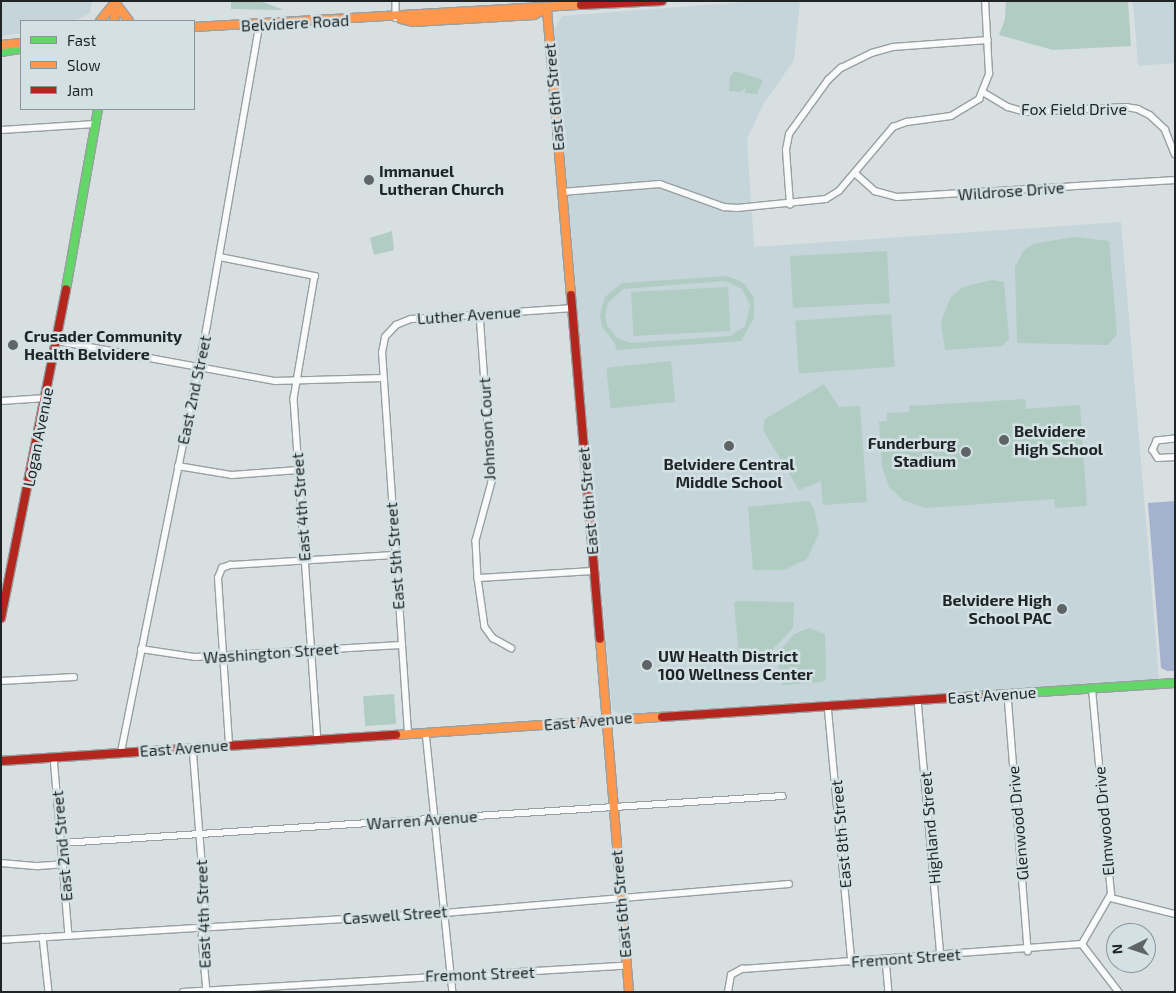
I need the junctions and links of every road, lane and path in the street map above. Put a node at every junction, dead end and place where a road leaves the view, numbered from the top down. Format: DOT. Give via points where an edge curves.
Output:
graph roads {
  1 [pos="396,1"];
  2 [pos="662,1"];
  3 [pos="985,1"];
  4 [pos="116,2"];
  5 [pos="546,10"];
  6 [pos="396,18"];
  7 [pos="101,20"];
  8 [pos="114,20"];
  9 [pos="128,20"];
  10 [pos="259,26"];
  11 [pos="195,27"];
  12 [pos="988,40"];
  13 [pos="20,43"];
  14 [pos="1,45"];
  15 [pos="20,49"];
  16 [pos="1,52"];
  17 [pos="983,92"];
  18 [pos="98,110"];
  19 [pos="95,124"];
  20 [pos="1,130"];
  21 [pos="1175,154"];
  22 [pos="855,174"];
  23 [pos="1175,180"];
  24 [pos="562,192"];
  25 [pos="790,205"];
  26 [pos="220,257"];
  27 [pos="571,308"];
  28 [pos="480,314"];
  29 [pos="57,341"];
  30 [pos="199,369"];
  31 [pos="383,378"];
  32 [pos="294,382"];
  33 [pos="46,398"];
  34 [pos="1,401"];
  35 [pos="1175,439"];
  36 [pos="1175,458"];
  37 [pos="178,466"];
  38 [pos="298,470"];
  39 [pos="395,555"];
  40 [pos="306,561"];
  41 [pos="594,571"];
  42 [pos="478,578"];
  43 [pos="1,616"];
  44 [pos="401,645"];
  45 [pos="512,648"];
  46 [pos="141,649"];
  47 [pos="312,650"];
  48 [pos="224,656"];
  49 [pos="74,677"];
  50 [pos="1,681"];
  51 [pos="1175,683"];
  52 [pos="1092,689"];
  53 [pos="1008,695"];
  54 [pos="918,700"];
  55 [pos="828,705"];
  56 [pos="607,719"];
  57 [pos="426,732"];
  58 [pos="408,733"];
  59 [pos="318,739"];
  60 [pos="229,744"];
  61 [pos="193,747"];
  62 [pos="121,752"];
  63 [pos="54,757"];
  64 [pos="1,761"];
  65 [pos="782,796"];
  66 [pos="612,808"];
  67 [pos="434,819"];
  68 [pos="198,833"];
  69 [pos="62,843"];
  70 [pos="1,863"];
  71 [pos="64,864"];
  72 [pos="789,884"];
  73 [pos="1111,898"];
  74 [pos="620,900"];
  75 [pos="444,912"];
  76 [pos="1175,914"];
  77 [pos="204,927"];
  78 [pos="70,935"];
  79 [pos="43,937"];
  80 [pos="1,940"];
  81 [pos="1082,944"];
  82 [pos="1028,951"];
  83 [pos="940,956"];
  84 [pos="886,959"];
  85 [pos="852,962"];
  86 [pos="627,966"];
  87 [pos="452,975"];
  88 [pos="207,991"];
  89 [pos="48,992"];
  90 [pos="183,992"];
  91 [pos="453,992"];
  92 [pos="629,992"];
  93 [pos="728,992"];
  94 [pos="889,992"];
  95 [pos="1119,992"];
  1 -- 6 [label="street"];
  2 -- 5 [label="street, Belvidere Road"];
  3 -- 12 [label="street"];
  4 -- 7 [label="street"];
  4 -- 8 [label="street"];
  4 -- 9 [label="street"];
  5 -- 6 [label="street, Belvidere Road" via="533,7"];
  5 -- 24 [label="street, East 6th Street"];
  6 -- 10 [label="street, Belvidere Road"];
  10 -- 11 [label="street, Belvidere Road"];
  10 -- 26 [label="street, East 2nd Street"];
  12 -- 17 [label="street" via="989,74"];
  12 -- 25 [label="street" via="893,47 841,68 828,80 789,134 786,150"];
  13 -- 14 [label="street"];
  15 -- 16 [label="street"];
  17 -- 21 [label="street, Fox Field Drive" via="1008,107 1025,112 1126,107 1138,110 1150,115 1165,129"];
  17 -- 22 [label="street" via="970,107 957,114 893,127"];
  18 -- 19 [label="street, Logan Avenue"];
  19 -- 20 [label="street"];
  19 -- 29 [label="street, Logan Avenue"];
  22 -- 23 [label="street, Wildrose Drive" via="875,191 897,197"];
  22 -- 25 [label="street" via="826,199"];
  24 -- 25 [label="street" via="660,184 724,207"];
  24 -- 27 [label="street, East 6th Street"];
  26 -- 30 [label="street, East 2nd Street"];
  26 -- 32 [label="street, East 4th Street" via="315,276"];
  27 -- 28 [label="street, Luther Avenue"];
  27 -- 41 [label="street, East 6th Street"];
  28 -- 31 [label="street, Luther Avenue" via="411,319 396,325 382,347"];
  28 -- 42 [label="street, Johnson Court" via="492,482 476,541"];
  29 -- 30 [label="street"];
  29 -- 33 [label="street, Logan Avenue"];
  30 -- 32 [label="street"];
  30 -- 37 [label="street, East 2nd Street"];
  31 -- 32 [label="street"];
  31 -- 39 [label="street, East 5th Street"];
  32 -- 38 [label="street, East 4th Street"];
  33 -- 34 [label="street"];
  33 -- 43 [label="street, Logan Avenue"];
  35 -- 36 [label="street" via="1157,442 1153,450 1158,458"];
  37 -- 38 [label="street" via="232,475"];
  37 -- 46 [label="street, East 2nd Street"];
  38 -- 40 [label="street, East 4th Street"];
  39 -- 40 [label="street"];
  39 -- 44 [label="street, East 5th Street"];
  40 -- 47 [label="street, East 4th Street"];
  40 -- 48 [label="street" via="230,564 222,568 218,578"];
  41 -- 42 [label="street"];
  41 -- 56 [label="street, East 6th Street"];
  42 -- 45 [label="street, Johnson Court" via="485,627 493,638"];
  44 -- 47 [label="street, Washington Street"];
  44 -- 58 [label="street, East 5th Street"];
  46 -- 48 [label="street, Washington Street" via="195,657"];
  46 -- 62 [label="street, East 2nd Street"];
  47 -- 48 [label="street, Washington Street"];
  47 -- 59 [label="street, East 4th Street"];
  48 -- 60 [label="street"];
  49 -- 50 [label="street"];
  51 -- 52 [label="street, East Avenue"];
  52 -- 53 [label="street, East Avenue"];
  52 -- 73 [label="street, Elmwood Drive"];
  53 -- 54 [label="street, East Avenue"];
  53 -- 82 [label="street, Glenwood Drive"];
  54 -- 55 [label="street, East Avenue"];
  54 -- 83 [label="street, Highland Street"];
  55 -- 56 [label="street, East Avenue"];
  55 -- 85 [label="street, East 8th Street"];
  56 -- 57 [label="street, East Avenue"];
  56 -- 66 [label="street, East 6th Street"];
  57 -- 58 [label="street, East Avenue"];
  57 -- 67 [label="street"];
  58 -- 59 [label="street, East Avenue"];
  59 -- 60 [label="street, East Avenue"];
  60 -- 61 [label="street, East Avenue"];
  61 -- 62 [label="street, East Avenue"];
  61 -- 68 [label="street, East 4th Street"];
  62 -- 63 [label="street, East Avenue"];
  63 -- 64 [label="street, East Avenue"];
  63 -- 69 [label="street, East 2nd Street"];
  65 -- 66 [label="street, Warren Avenue"];
  66 -- 67 [label="street, Warren Avenue"];
  66 -- 74 [label="street, East 6th Street"];
  67 -- 68 [label="street, Warren Avenue"];
  67 -- 75 [label="street"];
  68 -- 69 [label="street, Warren Avenue"];
  68 -- 77 [label="street, East 4th Street" via="206,913"];
  69 -- 71 [label="street, East 2nd Street"];
  70 -- 71 [label="street"];
  71 -- 78 [label="street, East 2nd Street"];
  72 -- 74 [label="street, Caswell Street" via="679,891"];
  73 -- 76 [label="street"];
  73 -- 81 [label="street, Elmwood Drive"];
  74 -- 75 [label="street, Caswell Street"];
  74 -- 86 [label="street, East 6th Street"];
  75 -- 77 [label="street, Caswell Street"];
  75 -- 87 [label="street"];
  77 -- 78 [label="street, Caswell Street"];
  77 -- 88 [label="street, East 4th Street"];
  78 -- 79 [label="street, Caswell Street"];
  79 -- 80 [label="street, Caswell Street"];
  79 -- 89 [label="street"];
  81 -- 82 [label="street, Fremont Street"];
  81 -- 95 [label="street"];
  82 -- 83 [label="street, Fremont Street"];
  83 -- 84 [label="street, Fremont Street"];
  84 -- 85 [label="street, Fremont Street"];
  84 -- 94 [label="street"];
  85 -- 93 [label="street, Fremont Street" via="742,969 731,975"];
  86 -- 87 [label="street, Fremont Street"];
  86 -- 92 [label="street, East 6th Street"];
  87 -- 88 [label="street, Fremont Street"];
  87 -- 91 [label="street"];
  88 -- 90 [label="street, Fremont Street"];
}
